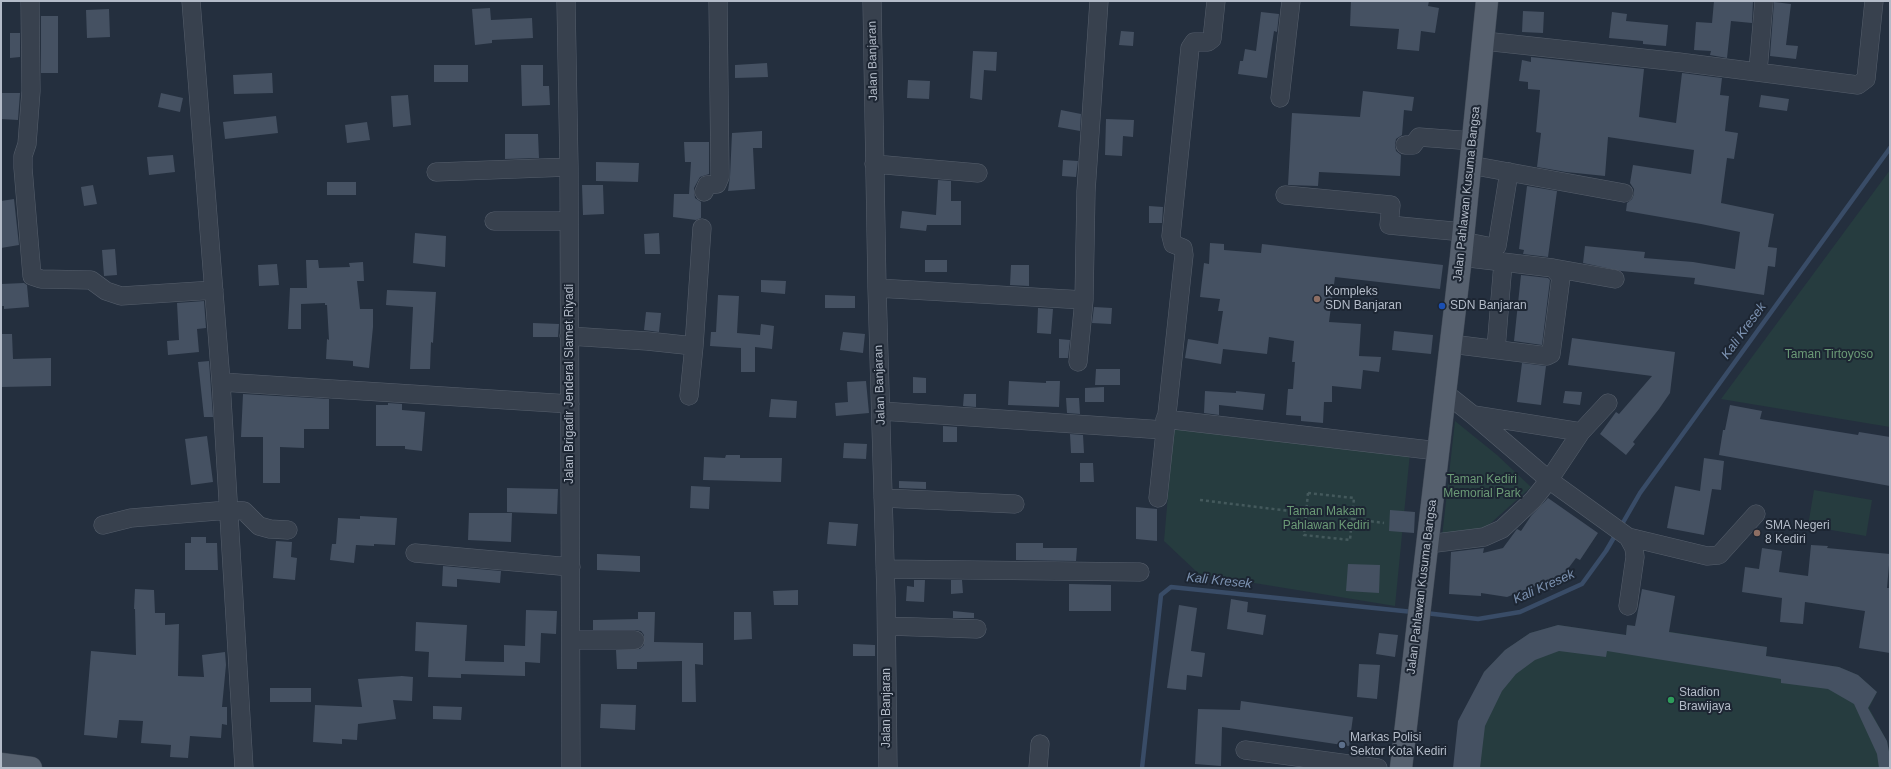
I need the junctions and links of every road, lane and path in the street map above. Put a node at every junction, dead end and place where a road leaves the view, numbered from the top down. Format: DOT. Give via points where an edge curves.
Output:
graph roads {
  1 [pos="30,1"];
  2 [pos="191,1"];
  3 [pos="566,1"];
  4 [pos="718,1"];
  5 [pos="872,1"];
  6 [pos="1099,1"];
  7 [pos="1216,1"];
  8 [pos="1291,1"];
  9 [pos="1487,1"];
  10 [pos="1764,1"];
  11 [pos="1874,1"];
  12 [pos="1484,41"];
  13 [pos="1758,72"];
  14 [pos="1280,98"];
  15 [pos="1473,141"];
  16 [pos="1405,145"];
  17 [pos="874,164"];
  18 [pos="1470,165"];
  19 [pos="569,167"];
  20 [pos="436,172"];
  21 [pos="1509,172"];
  22 [pos="978,173"];
  23 [pos="704,192"];
  24 [pos="1624,193"];
  25 [pos="1285,195"];
  26 [pos="494,220"];
  27 [pos="569,220"];
  28 [pos="702,228"];
  29 [pos="1462,244"];
  30 [pos="1504,263"];
  31 [pos="1553,268"];
  32 [pos="1615,279"];
  33 [pos="877,288"];
  34 [pos="214,290"];
  35 [pos="1084,300"];
  36 [pos="569,336"];
  37 [pos="1451,344"];
  38 [pos="694,346"];
  39 [pos="1496,349"];
  40 [pos="1078,362"];
  41 [pos="221,382"];
  42 [pos="1444,392"];
  43 [pos="689,396"];
  44 [pos="1608,403"];
  45 [pos="570,404"];
  46 [pos="881,412"];
  47 [pos="1473,415"];
  48 [pos="1165,424"];
  49 [pos="1581,432"];
  50 [pos="1438,451"];
  51 [pos="1549,480"];
  52 [pos="883,498"];
  53 [pos="1158,498"];
  54 [pos="1200,500"];
  55 [pos="1015,504"];
  56 [pos="229,510"];
  57 [pos="1306,513"];
  58 [pos="1756,514"];
  59 [pos="1353,519"];
  60 [pos="1384,523"];
  61 [pos="103,525"];
  62 [pos="288,530"];
  63 [pos="1628,537"];
  64 [pos="1428,544"];
  65 [pos="415,553"];
  66 [pos="571,567"];
  67 [pos="885,569"];
  68 [pos="1140,572"];
  69 [pos="1628,606"];
  70 [pos="887,626"];
  71 [pos="977,629"];
  72 [pos="571,640"];
  73 [pos="635,640"];
  74 [pos="1040,744"];
  75 [pos="1245,750"];
  76 [pos="1,764"];
  77 [pos="31,768"];
  78 [pos="244,768"];
  79 [pos="571,768"];
  80 [pos="888,768"];
  81 [pos="1038,768"];
  82 [pos="1378,768"];
  83 [pos="1401,768"];
  1 -- 34 [label="street" via="31,91 23,168 32,276 41,280 91,280 106,291 121,296"];
  2 -- 34 [label="street"];
  3 -- 19 [label="street, Jalan Brigadir Jenderal Slamet Riyadi"];
  4 -- 23 [label="street" via="720,177 717,184 707,186"];
  5 -- 17 [label="street, Jalan Banjaran"];
  6 -- 35 [label="street" via="1086,191"];
  7 -- 48 [label="street" via="1212,39 1208,42 1194,42 1190,48 1171,236 1173,244 1183,248 1184,255"];
  8 -- 14 [label="street"];
  9 -- 12 [label="main road, Jalan Pahlawan Kusuma Bangsa"];
  10 -- 13 [label="street"];
  11 -- 13 [label="street" via="1866,79 1858,85"];
  12 -- 13 [label="street"];
  12 -- 15 [label="main road, Jalan Pahlawan Kusuma Bangsa"];
  15 -- 16 [label="street" via="1419,137 1414,145"];
  15 -- 18 [label="main road, Jalan Pahlawan Kusuma Bangsa"];
  17 -- 22 [label="street"];
  17 -- 33 [label="street, Jalan Banjaran"];
  18 -- 21 [label="street"];
  18 -- 29 [label="main road, Jalan Pahlawan Kusuma Bangsa"];
  19 -- 20 [label="street"];
  19 -- 27 [label="street, Jalan Brigadir Jenderal Slamet Riyadi"];
  21 -- 24 [label="street"];
  21 -- 29 [label="street" via="1497,246"];
  25 -- 29 [label="street" via="1391,205 1389,225"];
  26 -- 27 [label="street"];
  27 -- 36 [label="street, Jalan Brigadir Jenderal Slamet Riyadi"];
  28 -- 38 [label="street"];
  29 -- 30 [label="street"];
  29 -- 37 [label="main road, Jalan Pahlawan Kusuma Bangsa"];
  30 -- 31 [label="street"];
  30 -- 39 [label="street"];
  31 -- 32 [label="street"];
  31 -- 39 [label="street" via="1561,277 1551,354 1547,356"];
  33 -- 35 [label="street"];
  33 -- 46 [label="street, Jalan Banjaran"];
  34 -- 41 [label="street"];
  35 -- 40 [label="street"];
  36 -- 38 [label="street"];
  36 -- 45 [label="street, Jalan Brigadir Jenderal Slamet Riyadi"];
  37 -- 39 [label="street"];
  37 -- 42 [label="main road, Jalan Pahlawan Kusuma Bangsa"];
  38 -- 43 [label="street"];
  41 -- 45 [label="street"];
  41 -- 56 [label="street"];
  42 -- 47 [label="street"];
  42 -- 50 [label="main road, Jalan Pahlawan Kusuma Bangsa"];
  44 -- 49 [label="street"];
  45 -- 66 [label="street, Jalan Brigadir Jenderal Slamet Riyadi"];
  46 -- 48 [label="street"];
  46 -- 52 [label="street, Jalan Banjaran"];
  47 -- 49 [label="street"];
  47 -- 51 [label="street"];
  48 -- 50 [label="street"];
  48 -- 53 [label="street"];
  49 -- 51 [label="street"];
  50 -- 64 [label="main road, Jalan Pahlawan Kusuma Bangsa"];
  51 -- 63 [label="street"];
  51 -- 64 [label="street" via="1533,500 1502,529 1484,537"];
  52 -- 55 [label="street"];
  52 -- 67 [label="street, Jalan Banjaran"];
  54 -- 57 [label="path"];
  56 -- 61 [label="street" via="131,518"];
  56 -- 62 [label="street" via="244,511 259,526"];
  56 -- 78 [label="street"];
  57 -- 59 [label="path" via="1308,493 1354,498"];
  57 -- 59 [label="path" via="1304,535 1350,540"];
  58 -- 63 [label="street" via="1719,555 1708,556"];
  59 -- 60 [label="path"];
  63 -- 69 [label="street" via="1634,548 1635,558"];
  64 -- 83 [label="main road, Jalan Pahlawan Kusuma Bangsa"];
  65 -- 66 [label="street"];
  66 -- 72 [label="street, Jalan Brigadir Jenderal Slamet Riyadi"];
  67 -- 68 [label="street"];
  67 -- 70 [label="street, Jalan Banjaran"];
  70 -- 71 [label="street"];
  70 -- 80 [label="street, Jalan Banjaran"];
  72 -- 73 [label="street"];
  72 -- 79 [label="street, Jalan Brigadir Jenderal Slamet Riyadi"];
  74 -- 81 [label="street"];
  75 -- 82 [label="street"];
  76 -- 77 [label="main road"];
}
